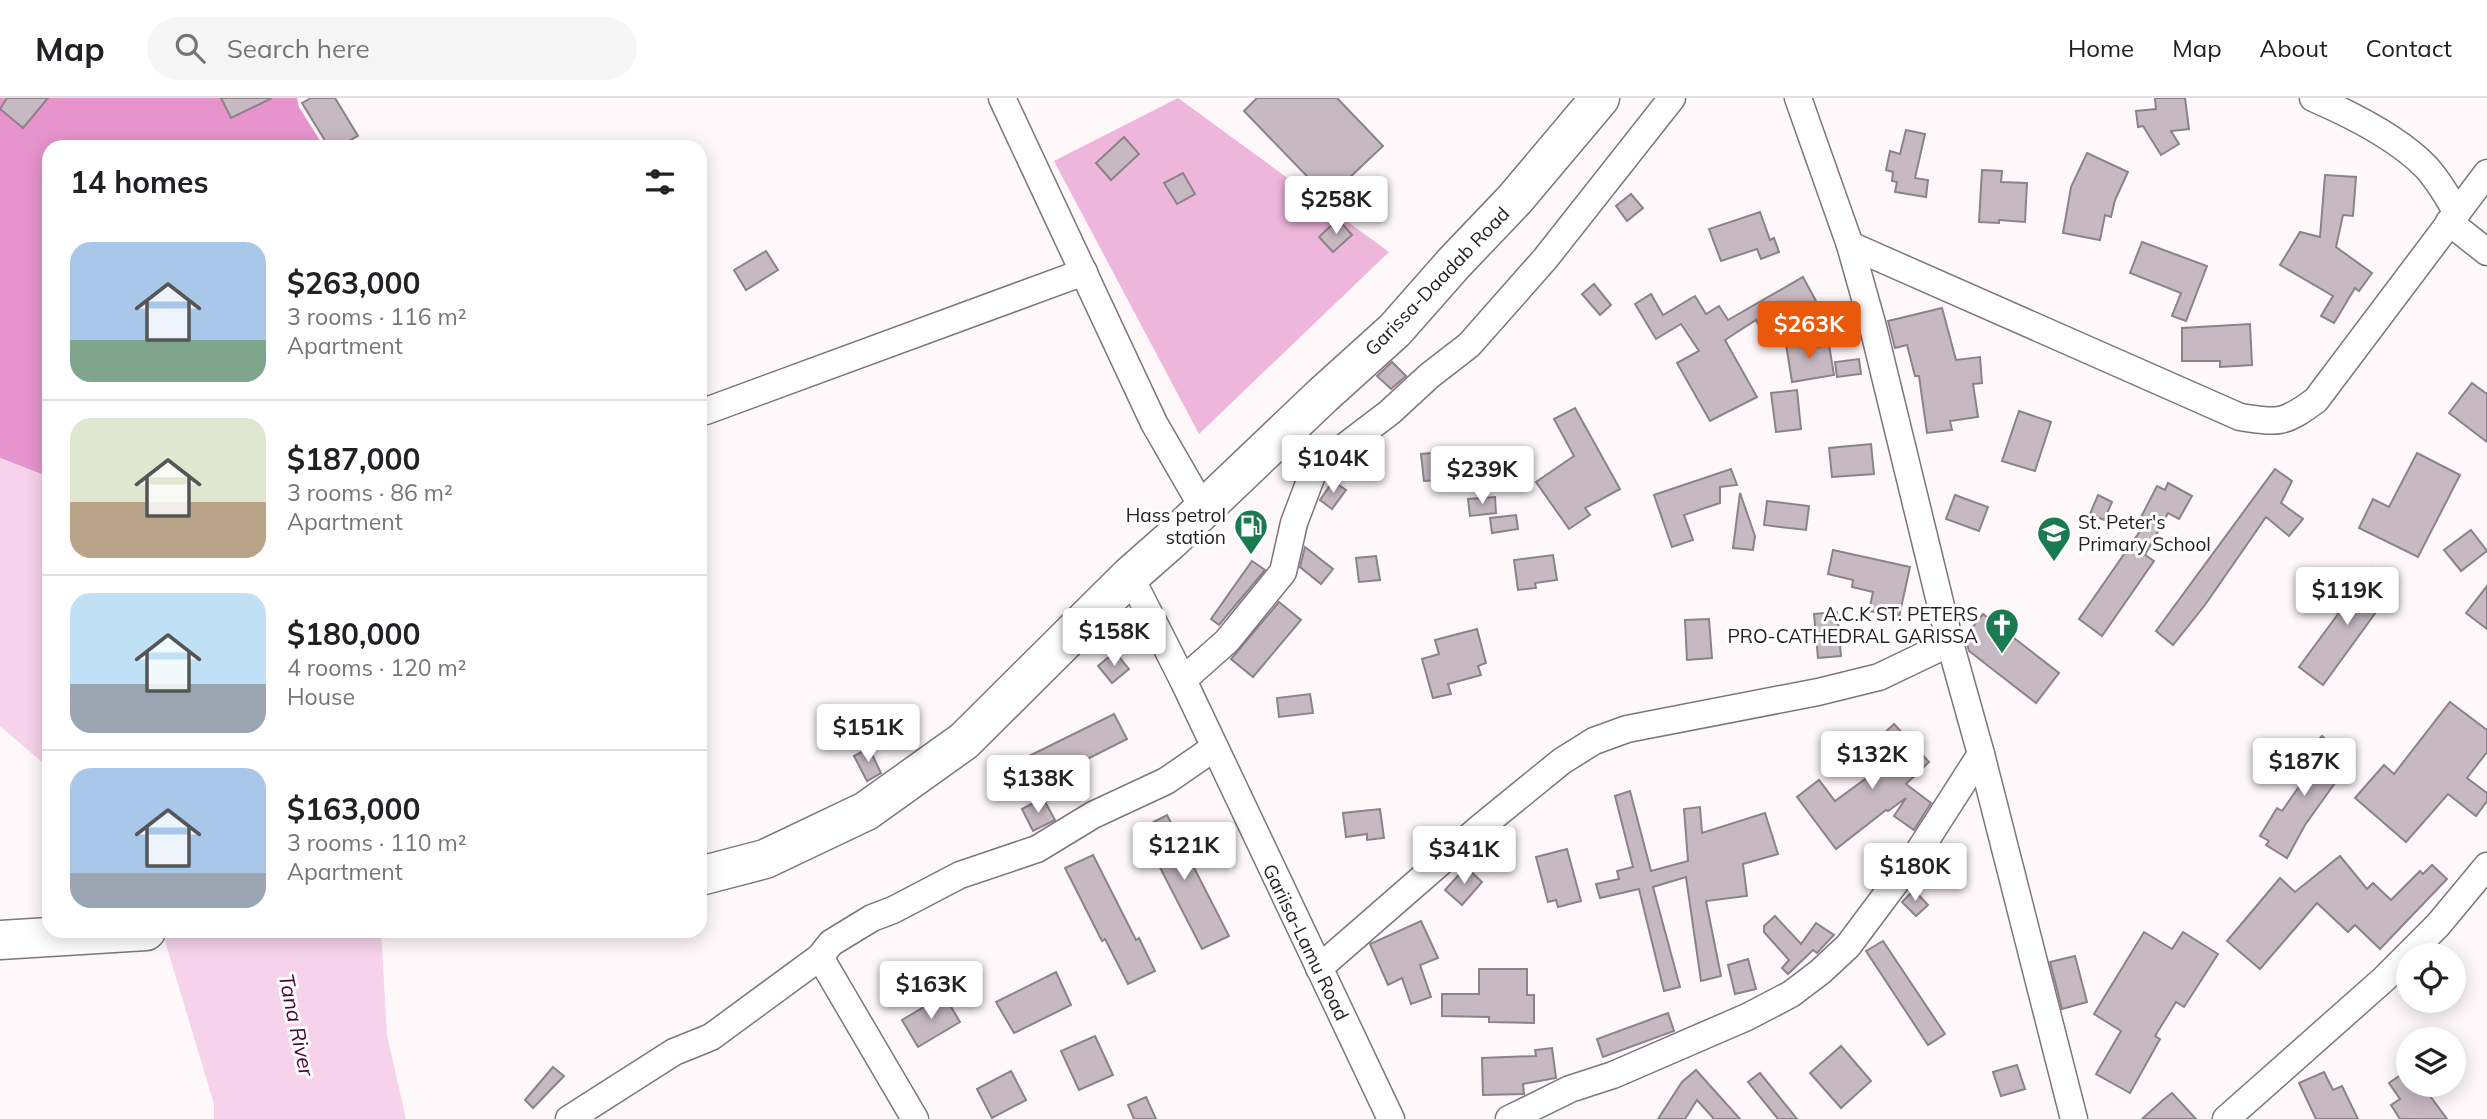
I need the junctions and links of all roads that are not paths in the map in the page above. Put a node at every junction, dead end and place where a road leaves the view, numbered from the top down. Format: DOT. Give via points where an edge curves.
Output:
graph roads {
  1 [pos="1600,98"];
  2 [pos="1672,98"];
  3 [pos="1798,98"];
  4 [pos="2313,98"];
  5 [pos="1002,100"];
  6 [pos="2487,173"];
  7 [pos="2453,218"];
  8 [pos="1850,245"];
  9 [pos="2487,252"];
  10 [pos="1084,272"];
  11 [pos="707,411"];
  12 [pos="1203,508"];
  13 [pos="1130,576"];
  14 [pos="1950,643"];
  15 [pos="1183,680"];
  16 [pos="1213,748"];
  17 [pos="1981,754"];
  18 [pos="2487,866"];
  19 [pos="707,874"];
  20 [pos="42,937"];
  21 [pos="0,940"];
  22 [pos="820,957"];
  23 [pos="1319,968"];
  24 [pos="569,1119"];
  25 [pos="915,1119"];
  26 [pos="1391,1119"];
  27 [pos="1509,1119"];
  28 [pos="2074,1119"];
  29 [pos="2226,1119"];
  1 -- 12 [label="highway, Garissa-Daadab Road" via="1516,199 1395,331"];
  2 -- 15 [label="street" via="1545,259 1469,345 1314,470 1294,523 1283,572 1227,641"];
  3 -- 8 [label="street"];
  4 -- 7 [label="street" via="2335,107 2426,167"];
  5 -- 10 [label="street"];
  6 -- 7 [label="street"];
  7 -- 8 [label="street" via="2316,400 2293,417 2270,422 2240,417"];
  7 -- 9 [label="street"];
  8 -- 14 [label="street"];
  10 -- 11 [label="street"];
  10 -- 12 [label="street" via="1154,423"];
  12 -- 13 [label="highway, Garissa-Daadab Road"];
  13 -- 15 [label="street, Gariisa-Lamu Road"];
  13 -- 19 [label="highway, Garissa-Daadab Road" via="964,741 920,774 866,811 765,859"];
  14 -- 17 [label="street"];
  14 -- 23 [label="street" via="1879,677 1639,726 1594,741 1482,825"];
  15 -- 16 [label="street, Gariisa-Lamu Road"];
  16 -- 22 [label="street" via="1166,781 1093,815 1037,849 960,875 872,918 831,943"];
  16 -- 23 [label="street, Gariisa-Lamu Road"];
  17 -- 27 [label="street" via="1919,851 1848,946 1820,972 1791,994 1747,1017 1570,1089"];
  17 -- 28 [label="street"];
  18 -- 29 [label="street" via="2438,925 2384,979"];
  20 -- 21 [label="highway"];
  22 -- 24 [label="street" via="711,1037 674,1052"];
  22 -- 25 [label="street"];
  23 -- 26 [label="street, Gariisa-Lamu Road"];
}
